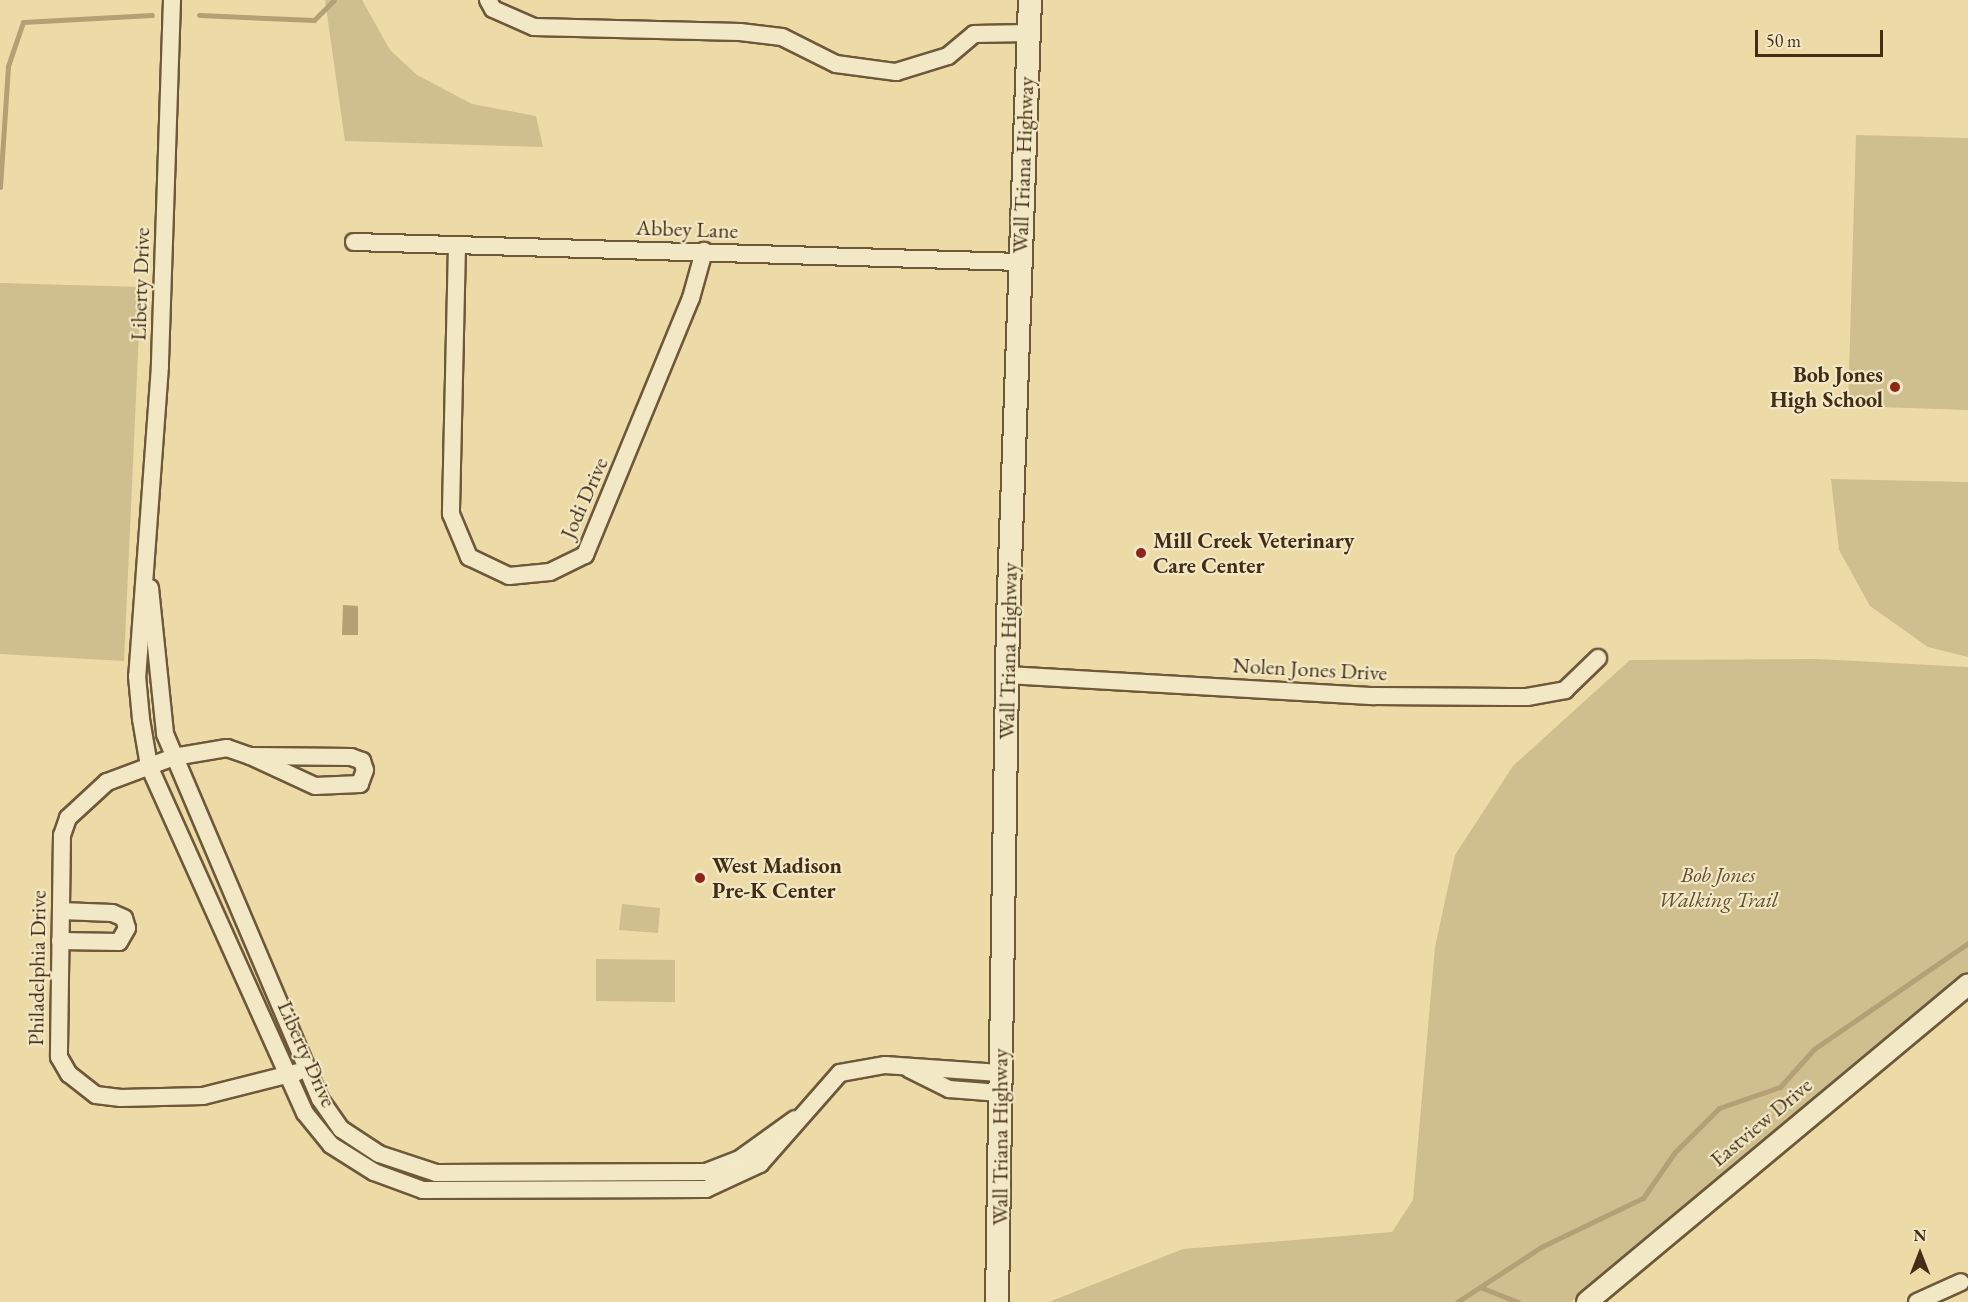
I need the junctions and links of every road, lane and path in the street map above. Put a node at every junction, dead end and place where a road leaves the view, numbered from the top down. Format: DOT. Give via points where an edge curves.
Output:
graph roads {
  1 [pos="172,0"];
  2 [pos="488,0"];
  3 [pos="1030,0"];
  4 [pos="1029,33"];
  5 [pos="354,242"];
  6 [pos="457,245"];
  7 [pos="704,251"];
  8 [pos="1019,262"];
  9 [pos="147,569"];
  10 [pos="1598,658"];
  11 [pos="1007,675"];
  12 [pos="250,756"];
  13 [pos="174,757"];
  14 [pos="149,766"];
  15 [pos="61,910"];
  16 [pos="60,941"];
  17 [pos="1968,984"];
  18 [pos="308,1068"];
  19 [pos="288,1076"];
  20 [pos="1000,1083"];
  21 [pos="796,1119"];
  22 [pos="1961,1282"];
  23 [pos="997,1302"];
  24 [pos="1587,1302"];
  25 [pos="1917,1302"];
  1 -- 9 [label="street, Liberty Drive"];
  2 -- 4 [label="street" via="493,9 534,27 740,32 782,38 836,64 896,72 948,56 974,34"];
  3 -- 4 [label="main road, Wall Triana Highway"];
  4 -- 8 [label="main road, Wall Triana Highway"];
  5 -- 6 [label="street, Abbey Lane"];
  6 -- 7 [label="street, Abbey Lane"];
  6 -- 7 [label="street, Jodi Drive" via="451,514 469,557 509,576 550,572 585,555 691,298"];
  7 -- 8 [label="street, Abbey Lane"];
  8 -- 11 [label="main road, Wall Triana Highway"];
  9 -- 13 [label="street, Liberty Drive" via="158,701"];
  9 -- 14 [label="street, Liberty Drive" via="137,676"];
  10 -- 11 [label="street, Nolen Jones Drive" via="1565,690 1527,697 1374,696"];
  11 -- 20 [label="main road, Wall Triana Highway"];
  12 -- 12 [label="street" via="351,757 362,761 365,770 360,784 315,786"];
  12 -- 13 [label="street, Philadelphia Drive" via="227,748"];
  13 -- 14 [label="street, Philadelphia Drive"];
  13 -- 18 [label="street, Liberty Drive"];
  14 -- 15 [label="street, Philadelphia Drive" via="107,782 68,818 62,835"];
  14 -- 19 [label="street, Liberty Drive"];
  15 -- 16 [label="street, Philadelphia Drive"];
  15 -- 16 [label="street" via="112,913 123,918 127,928 119,942"];
  16 -- 19 [label="street, Philadelphia Drive" via="59,1057 69,1074 96,1095 203,1096"];
  17 -- 24 [label="street, Eastview Drive"];
  18 -- 19 [label="street, Philadelphia Drive"];
  18 -- 21 [label="street, Liberty Drive" via="341,1129 379,1154 436,1173 706,1172 738,1160"];
  19 -- 21 [label="street, Liberty Drive" via="305,1113 331,1145 374,1172 423,1190 719,1187 760,1164"];
  20 -- 21 [label="street, Liberty Drive" via="949,1089 908,1068 867,1066 840,1073"];
  20 -- 23 [label="main road, Wall Triana Highway"];
  22 -- 25 [label="street"];
}
